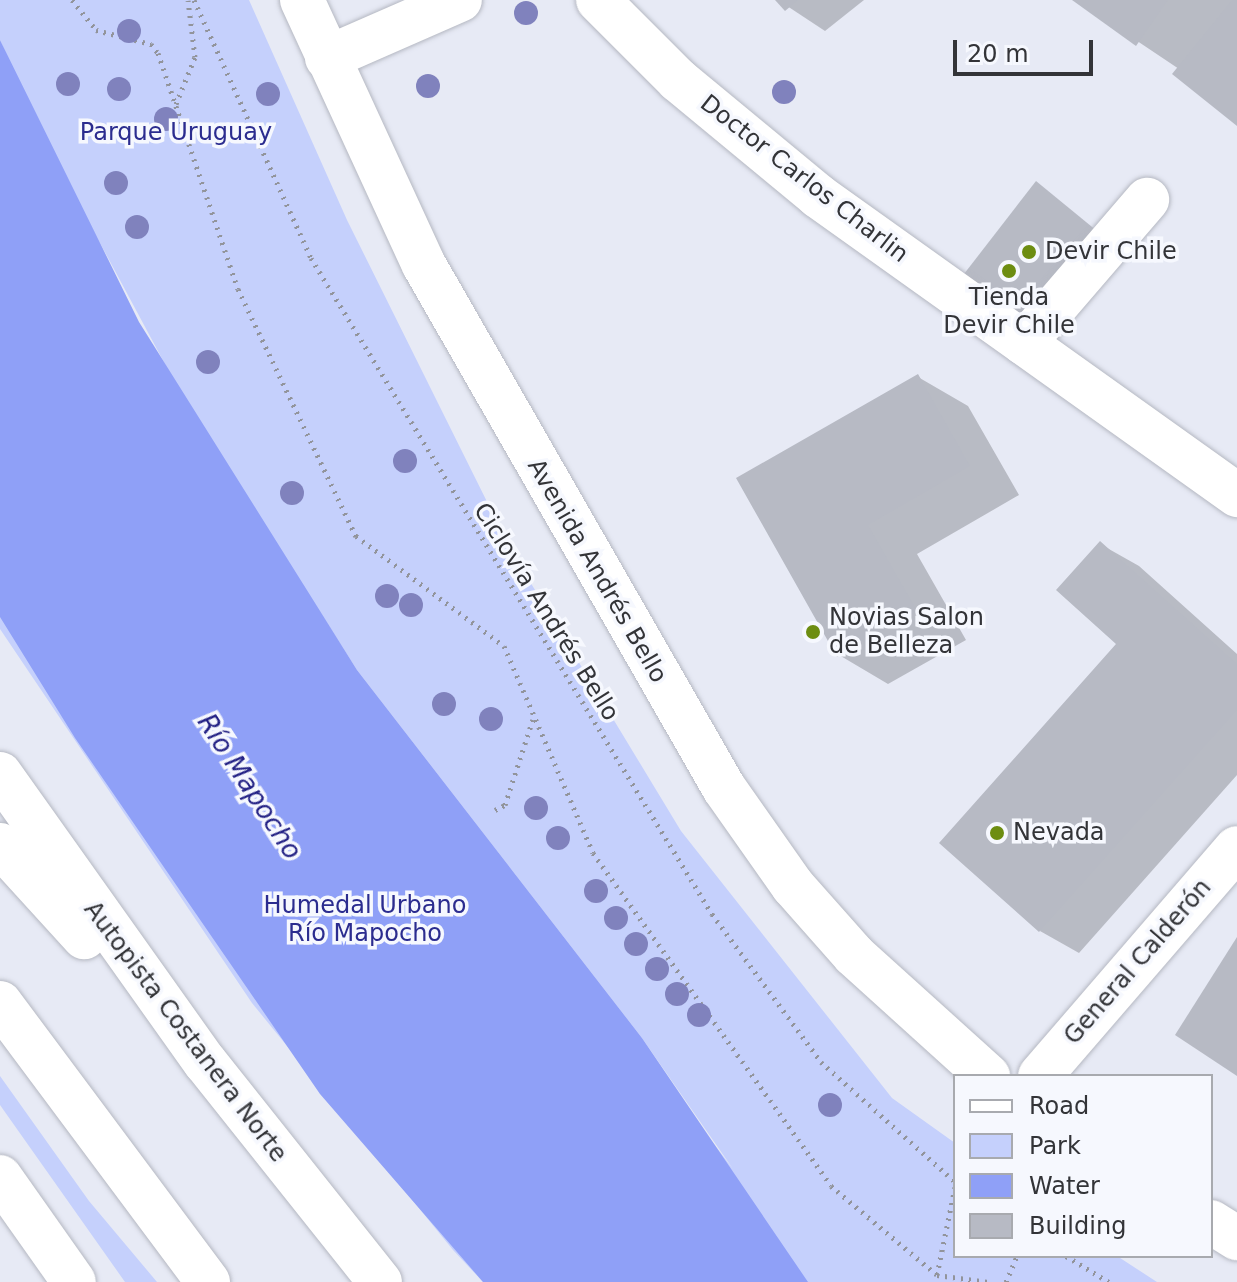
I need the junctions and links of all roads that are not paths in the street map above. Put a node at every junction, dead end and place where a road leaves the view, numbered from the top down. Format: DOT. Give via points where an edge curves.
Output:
graph roads {
  1 [pos="302,0"];
  2 [pos="460,0"];
  3 [pos="598,0"];
  4 [pos="327,58"];
  5 [pos="1147,200"];
  6 [pos="1024,343"];
  7 [pos="1237,495"];
  8 [pos="0,774"];
  9 [pos="0,845"];
  10 [pos="1237,848"];
  11 [pos="0,1003"];
  12 [pos="205,1062"];
  13 [pos="986,1074"];
  14 [pos="1042,1074"];
  15 [pos="0,1177"];
  16 [pos="1213,1223"];
  17 [pos="1237,1238"];
  18 [pos="74,1282"];
  19 [pos="208,1282"];
  20 [pos="380,1282"];
  1 -- 4 [label="main road, Avenida Andrés Bello"];
  2 -- 4 [label="main road"];
  3 -- 6 [label="main road, Doctor Carlos Charlin" via="753,145"];
  4 -- 13 [label="main road, Avenida Andrés Bello" via="424,265 724,788 793,886 854,955"];
  5 -- 6 [label="main road"];
  6 -- 7 [label="main road, Doctor Carlos Charlin"];
  8 -- 12 [label="main road, Autopista Costanera Norte"];
  9 -- 12 [label="main road"];
  10 -- 14 [label="main road, General Calderón"];
  11 -- 19 [label="main road"];
  12 -- 20 [label="main road, Autopista Costanera Norte"];
  15 -- 18 [label="main road"];
  16 -- 17 [label="main road"];
}
